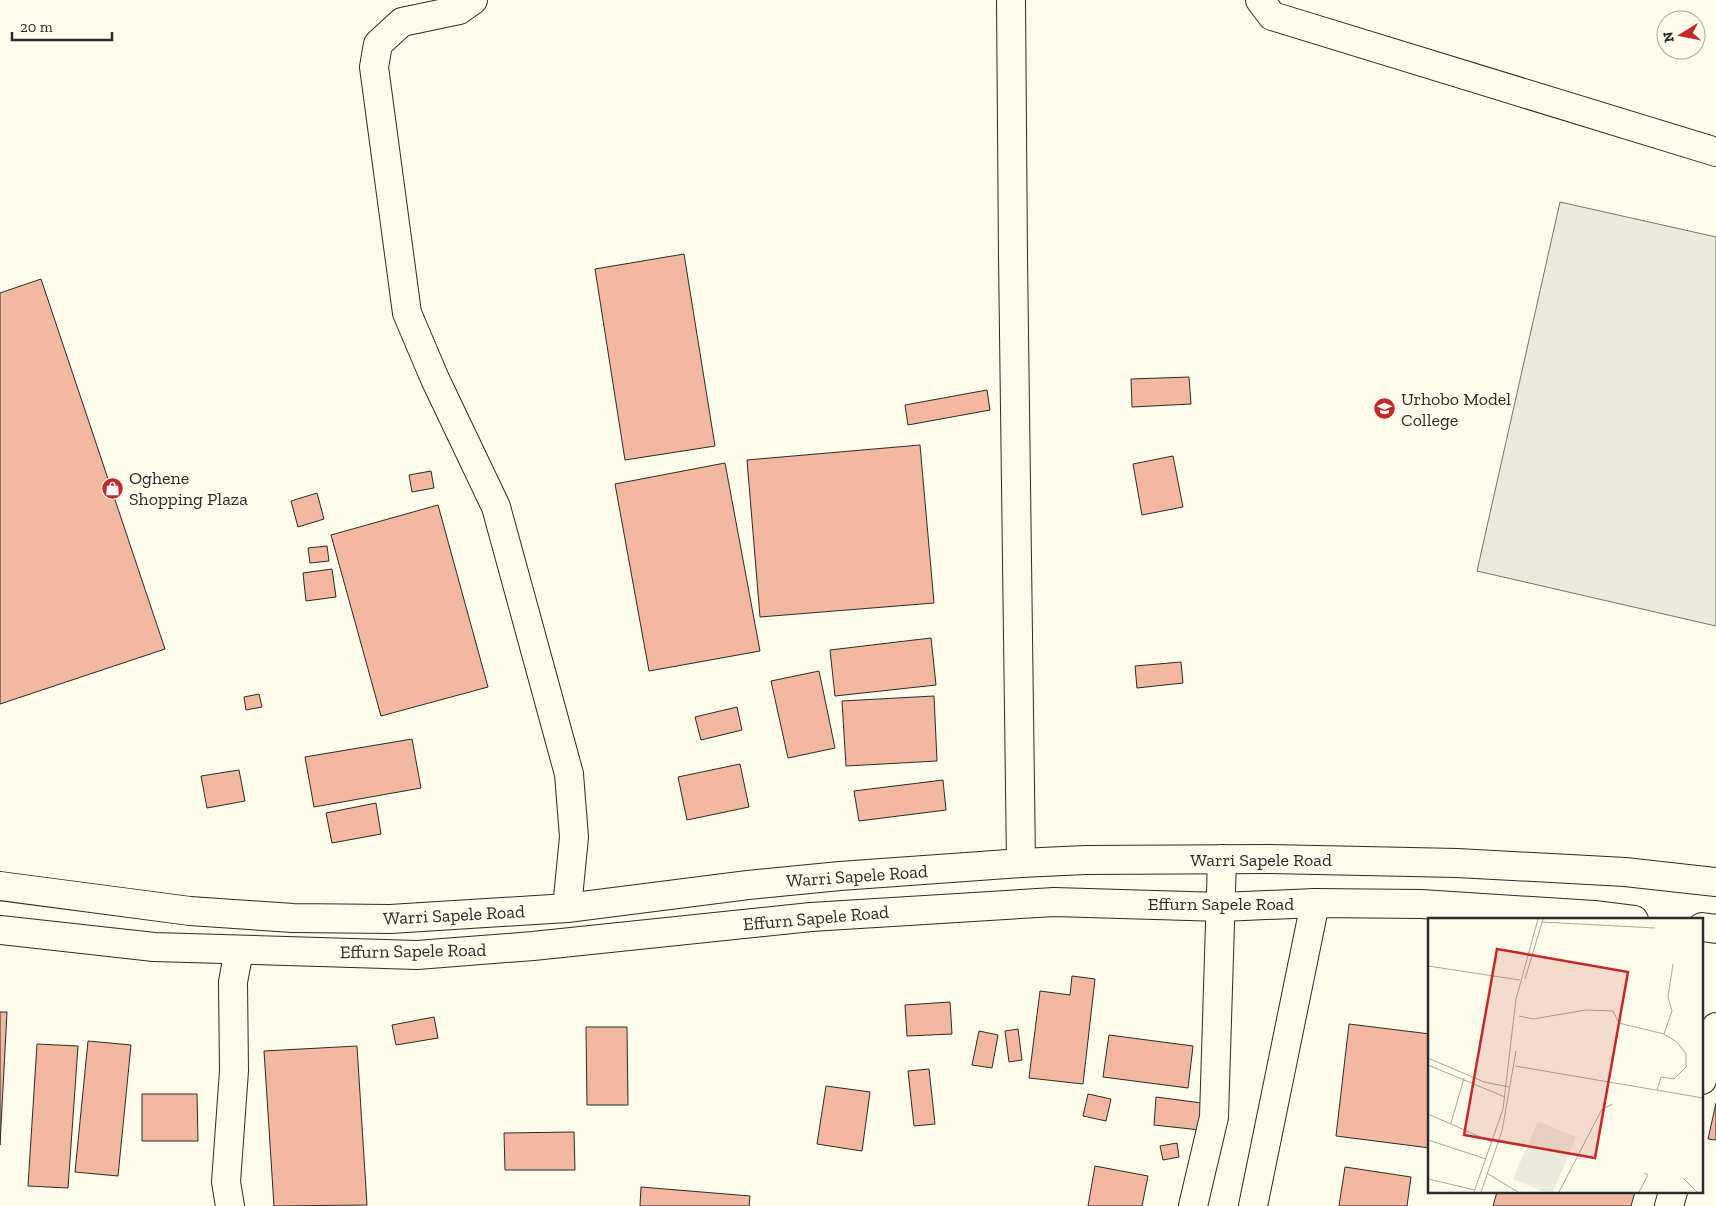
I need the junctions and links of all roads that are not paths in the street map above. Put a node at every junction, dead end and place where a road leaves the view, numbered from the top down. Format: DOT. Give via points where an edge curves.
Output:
graph roads {
  1 [pos="473,0"];
  2 [pos="1011,0"];
  3 [pos="1260,0"];
  4 [pos="1716,152"];
  5 [pos="1222,859"];
  6 [pos="1021,863"];
  7 [pos="805,879"];
  8 [pos="1716,882"];
  9 [pos="0,886"];
  10 [pos="1315,902"];
  11 [pos="1222,907"];
  12 [pos="567,908"];
  13 [pos="811,917"];
  14 [pos="1618,918"];
  15 [pos="0,930"];
  16 [pos="239,950"];
  17 [pos="1716,1027"];
  18 [pos="1704,1072"];
  19 [pos="230,1206"];
  20 [pos="1193,1206"];
  21 [pos="1253,1206"];
  1 -- 12 [label="main road" via="459,10 402,22 378,44 374,67 408,313 435,379 496,507 569,774 574,837"];
  2 -- 6 [label="main road"];
  3 -- 4 [label="main road" via="1272,16"];
  5 -- 6 [label="main road, Warri Sapele Road"];
  5 -- 8 [label="main road, Warri Sapele Road" via="1457,863 1625,872"];
  5 -- 11 [label="main road"];
  6 -- 7 [label="main road, Warri Sapele Road"];
  7 -- 12 [label="main road, Warri Sapele Road"];
  7 -- 13 [label="main road"];
  9 -- 12 [label="main road, Warri Sapele Road" via="190,910 293,918 390,919"];
  10 -- 11 [label="main road, Effurn Sapele Road"];
  10 -- 14 [label="main road, Effurn Sapele Road" via="1421,904"];
  10 -- 21 [label="main road"];
  11 -- 13 [label="main road, Effurn Sapele Road" via="1054,902"];
  11 -- 20 [label="main road" via="1214,1118"];
  13 -- 16 [label="main road, Effurn Sapele Road" via="533,946 417,954"];
  15 -- 16 [label="main road, Effurn Sapele Road" via="154,947"];
  16 -- 19 [label="main road" via="233,982 234,1071 226,1182"];
  17 -- 18 [label="main road"];
}
